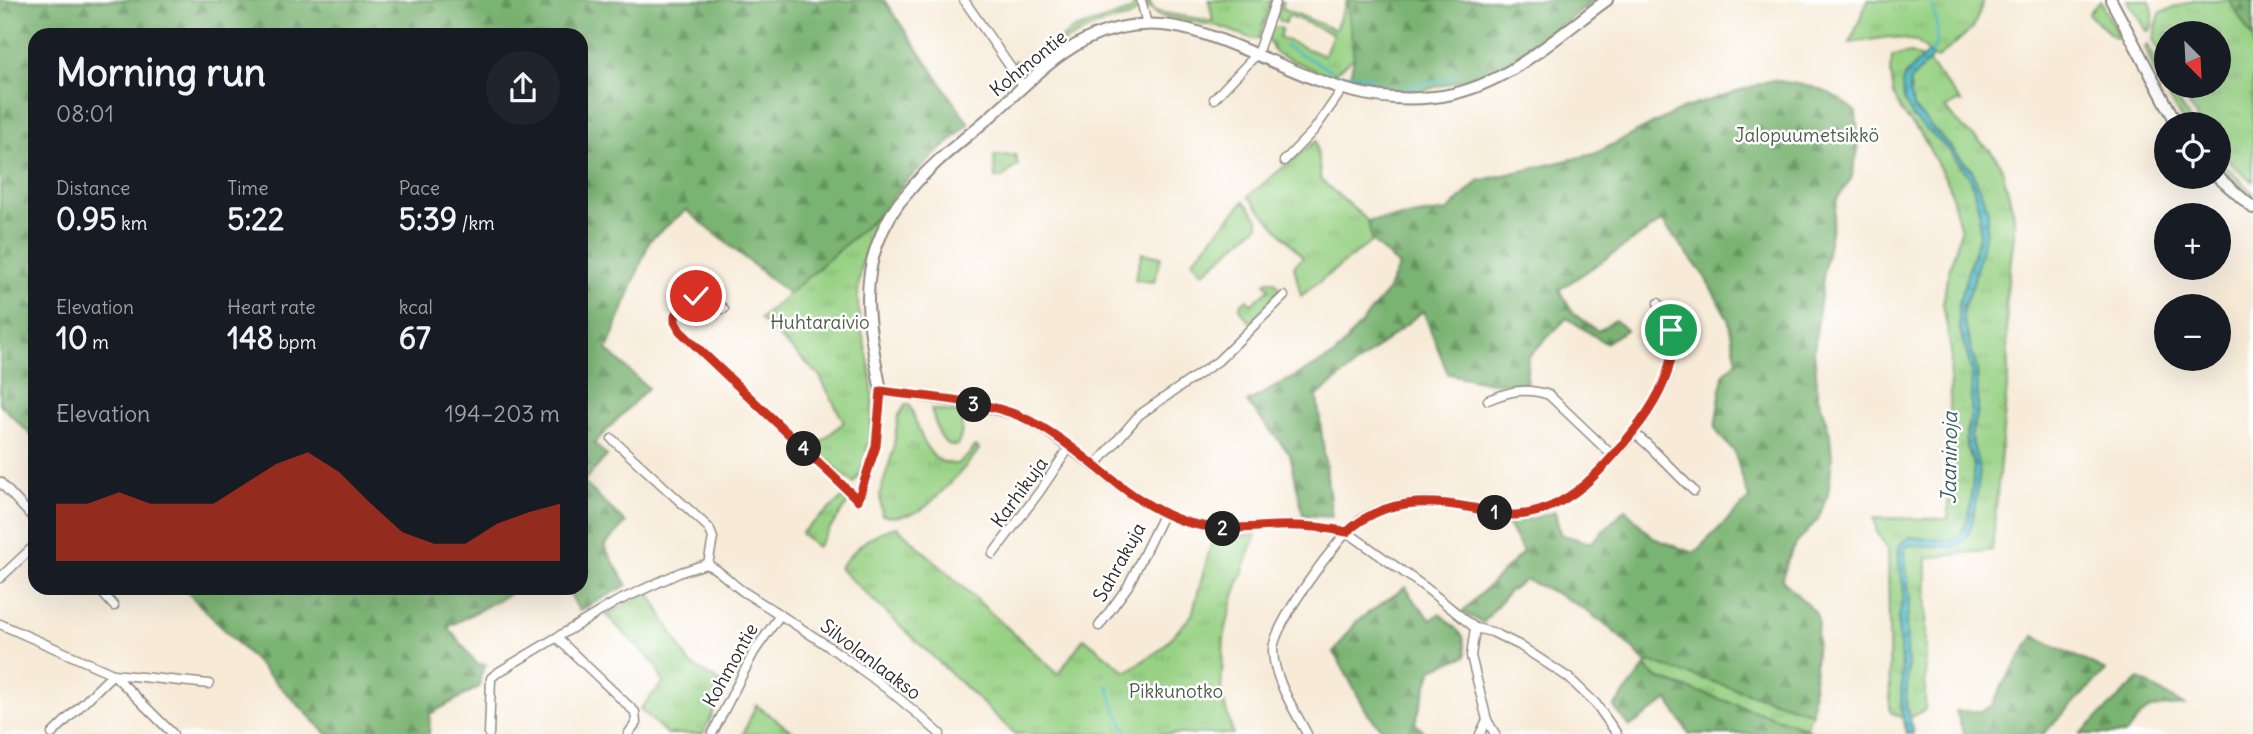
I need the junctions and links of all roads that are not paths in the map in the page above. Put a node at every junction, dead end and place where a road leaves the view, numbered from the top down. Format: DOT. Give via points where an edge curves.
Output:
graph roads {
  1 [pos="964,0"];
  2 [pos="1141,0"];
  3 [pos="1276,0"];
  4 [pos="1607,0"];
  5 [pos="2111,0"];
  6 [pos="1147,25"];
  7 [pos="1257,54"];
  8 [pos="1024,87"];
  9 [pos="1342,90"];
  10 [pos="1214,99"];
  11 [pos="2171,112"];
  12 [pos="1284,161"];
  13 [pos="2231,189"];
  14 [pos="2253,208"];
  15 [pos="1284,296"];
  16 [pos="1658,303"];
  17 [pos="724,309"];
  18 [pos="881,391"];
  19 [pos="1488,400"];
  20 [pos="1633,432"];
  21 [pos="612,439"];
  22 [pos="1069,448"];
  23 [pos="1614,457"];
  24 [pos="1095,467"];
  25 [pos="0,482"];
  26 [pos="1694,491"];
  27 [pos="28,512"];
  28 [pos="1164,513"];
  29 [pos="1347,532"];
  30 [pos="28,552"];
  31 [pos="993,554"];
  32 [pos="708,564"];
  33 [pos="0,578"];
  34 [pos="104,595"];
  35 [pos="114,606"];
  36 [pos="780,615"];
  37 [pos="0,624"];
  38 [pos="1099,626"];
  39 [pos="1475,628"];
  40 [pos="557,638"];
  41 [pos="113,674"];
  42 [pos="209,684"];
  43 [pos="1487,720"];
  44 [pos="52,734"];
  45 [pos="173,734"];
  46 [pos="489,734"];
  47 [pos="628,734"];
  48 [pos="712,734"];
  49 [pos="940,734"];
  50 [pos="1307,734"];
  51 [pos="1480,734"];
  52 [pos="1495,734"];
  53 [pos="1617,734"];
  1 -- 8 [label="street"];
  2 -- 6 [label="street"];
  3 -- 7 [label="street"];
  4 -- 9 [label="street, Kohmontie" via="1524,62 1473,88 1406,99"];
  5 -- 11 [label="street"];
  6 -- 7 [label="street, Kohmontie" via="1186,29"];
  6 -- 8 [label="street, Kohmontie" via="1106,31 1086,40"];
  7 -- 9 [label="street, Kohmontie"];
  7 -- 10 [label="street"];
  8 -- 18 [label="street, Kohmontie" via="909,190 885,226 868,282"];
  9 -- 12 [label="street" via="1314,130"];
  13 -- 14 [label="street"];
  15 -- 24 [label="street" via="1218,361 1139,415"];
  16 -- 20 [label="street" via="1671,330 1673,357 1668,376"];
  17 -- 18 [label="street, Kohmontie" via="701,294 674,319 680,331 858,500 876,446"];
  18 -- 22 [label="street" via="1013,413"];
  19 -- 23 [label="street" via="1510,391 1535,390 1549,395"];
  20 -- 23 [label="street"];
  20 -- 26 [label="street"];
  21 -- 32 [label="street" via="709,528 713,538"];
  22 -- 24 [label="street"];
  22 -- 31 [label="street, Karhikuja"];
  23 -- 29 [label="street" via="1581,487 1537,511 1508,515 1443,502 1417,502 1378,511"];
  24 -- 28 [label="street"];
  25 -- 27 [label="street"];
  28 -- 29 [label="street" via="1216,528 1301,525"];
  28 -- 38 [label="street, Sahrakuja" via="1128,586"];
  29 -- 39 [label="street"];
  29 -- 50 [label="street" via="1293,604 1273,649 1279,678"];
  30 -- 33 [label="street"];
  32 -- 36 [label="street, Silvolanlaakso"];
  32 -- 40 [label="street" via="635,592"];
  34 -- 35 [label="street"];
  36 -- 48 [label="street, Kohmontie" via="754,652"];
  36 -- 49 [label="street, Silvolanlaakso" via="903,701"];
  37 -- 41 [label="street"];
  39 -- 43 [label="street" via="1471,656"];
  39 -- 53 [label="street" via="1519,645 1569,678 1596,704"];
  40 -- 46 [label="street" via="491,678"];
  40 -- 47 [label="street" via="635,712 636,723"];
  41 -- 42 [label="street"];
  41 -- 44 [label="street"];
  41 -- 45 [label="street"];
  43 -- 51 [label="street"];
  43 -- 52 [label="street"];
}
